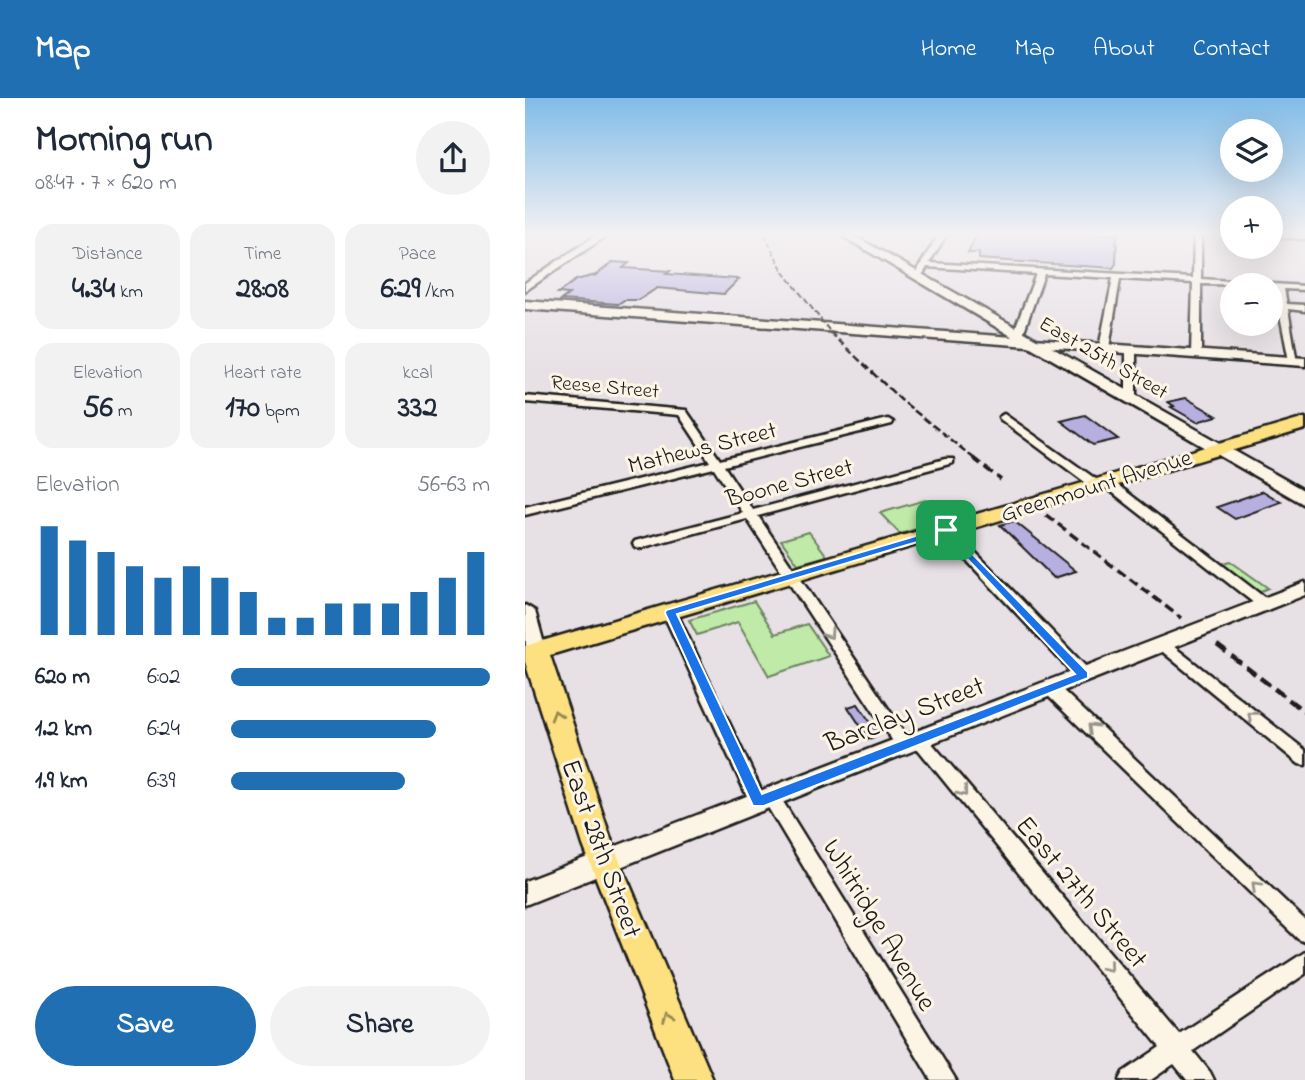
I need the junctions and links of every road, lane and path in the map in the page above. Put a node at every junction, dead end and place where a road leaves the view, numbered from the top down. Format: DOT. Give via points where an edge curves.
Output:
graph roads {
  1 [pos="940,280"];
  2 [pos="1038,280"];
  3 [pos="1116,280"];
  4 [pos="1178,280"];
  5 [pos="1197,281"];
  6 [pos="1220,282"];
  7 [pos="1283,287"];
  8 [pos="1305,288"];
  9 [pos="525,305"];
  10 [pos="1283,306"];
  11 [pos="1305,308"];
  12 [pos="1283,309"];
  13 [pos="1018,334"];
  14 [pos="1033,343"];
  15 [pos="1104,348"];
  16 [pos="1131,349"];
  17 [pos="1196,354"];
  18 [pos="1299,361"];
  19 [pos="525,398"];
  20 [pos="1131,399"];
  21 [pos="682,412"];
  22 [pos="1004,417"];
  23 [pos="888,422"];
  24 [pos="1305,423"];
  25 [pos="1218,449"];
  26 [pos="949,461"];
  27 [pos="717,465"];
  28 [pos="1102,484"];
  29 [pos="1305,499"];
  30 [pos="525,511"];
  31 [pos="750,514"];
  32 [pos="946,530"];
  33 [pos="639,544"];
  34 [pos="791,577"];
  35 [pos="1305,588"];
  36 [pos="1264,604"];
  37 [pos="525,611"];
  38 [pos="670,613"];
  39 [pos="1163,645"];
  40 [pos="531,653"];
  41 [pos="1084,675"];
  42 [pos="1050,688"];
  43 [pos="912,742"];
  44 [pos="1305,759"];
  45 [pos="765,799"];
  46 [pos="605,862"];
  47 [pos="525,893"];
  48 [pos="1305,933"];
  49 [pos="1305,962"];
  50 [pos="1177,1049"];
  51 [pos="694,1080"];
  52 [pos="944,1080"];
  53 [pos="1131,1080"];
  54 [pos="1202,1080"];
  1 -- 13 [label="main road, East 25th Street"];
  2 -- 13 [label="street"];
  3 -- 15 [label="street"];
  4 -- 5 [label="street"];
  5 -- 6 [label="street"];
  5 -- 17 [label="street"];
  7 -- 8 [label="street"];
  9 -- 14 [label="main road"];
  10 -- 11 [label="street"];
  12 -- 18 [label="street"];
  13 -- 14 [label="main road, East 25th Street"];
  14 -- 15 [label="street"];
  14 -- 20 [label="main road, East 25th Street"];
  15 -- 16 [label="street"];
  16 -- 17 [label="street"];
  16 -- 20 [label="street"];
  17 -- 18 [label="street"];
  19 -- 21 [label="street, Reese Street"];
  20 -- 25 [label="main road, East 25th Street"];
  21 -- 27 [label="street, East 27th Street"];
  22 -- 28 [label="street"];
  23 -- 27 [label="street, Mathews Street"];
  24 -- 25 [label="main road, Greenmount Avenue"];
  25 -- 28 [label="main road, Greenmount Avenue"];
  25 -- 29 [label="main road, East 25th Street"];
  26 -- 31 [label="street, Boone Street"];
  27 -- 30 [label="street, Mathews Street"];
  27 -- 31 [label="street, East 27th Street"];
  28 -- 32 [label="main road, Greenmount Avenue"];
  28 -- 36 [label="street"];
  31 -- 33 [label="street, Boone Street"];
  31 -- 34 [label="street, East 27th Street"];
  32 -- 34 [label="main road, Greenmount Avenue"];
  32 -- 41 [label="street"];
  34 -- 38 [label="main road, Greenmount Avenue"];
  34 -- 43 [label="street, East 27th Street, one-way"];
  35 -- 36 [label="street, Barclay Street"];
  36 -- 39 [label="street, Barclay Street"];
  37 -- 40 [label="street, East 28th Street"];
  38 -- 40 [label="main road, Greenmount Avenue"];
  38 -- 45 [label="street, Whitridge Avenue"];
  39 -- 41 [label="street, Barclay Street"];
  44 -- 39 [label="street, one-way"];
  46 -- 40 [label="main road, East 28th Street, one-way"];
  41 -- 42 [label="street, Barclay Street"];
  42 -- 43 [label="street, Barclay Street"];
  48 -- 42 [label="street, one-way"];
  43 -- 45 [label="street, Barclay Street"];
  43 -- 50 [label="street, East 27th Street, one-way"];
  45 -- 46 [label="street, Barclay Street"];
  45 -- 52 [label="street, Whitridge Avenue"];
  46 -- 47 [label="street, Barclay Street"];
  51 -- 46 [label="main road, East 28th Street, one-way"];
  49 -- 50 [label="street"];
  50 -- 53 [label="street"];
  50 -- 54 [label="street, East 27th Street"];
}
